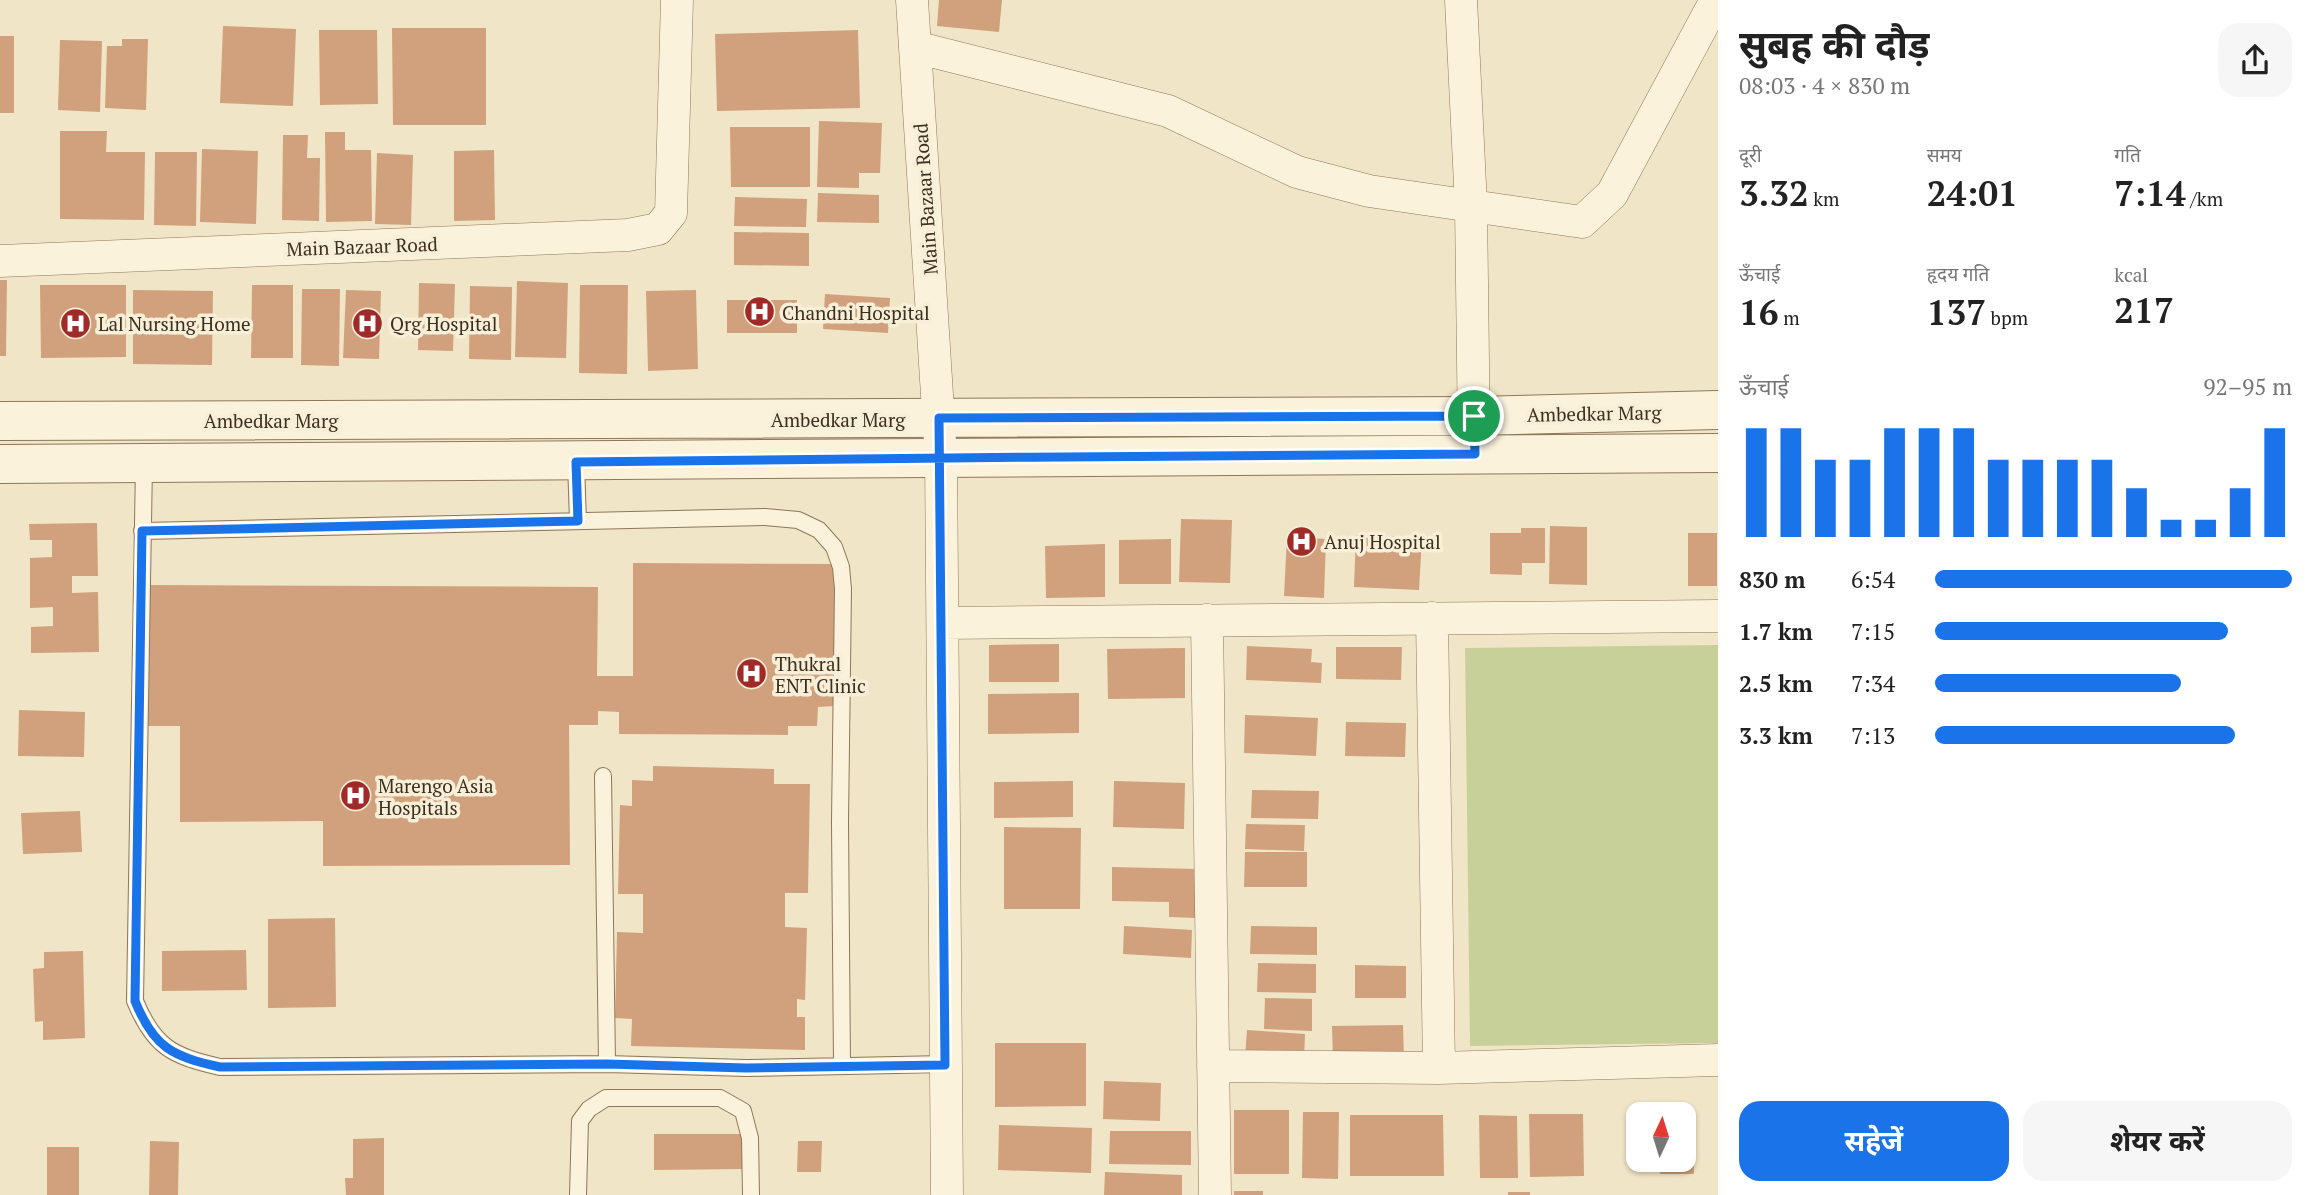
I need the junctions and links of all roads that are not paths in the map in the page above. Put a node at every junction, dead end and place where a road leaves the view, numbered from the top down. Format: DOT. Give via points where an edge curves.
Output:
graph roads {
  1 [pos="677,0"];
  2 [pos="912,0"];
  3 [pos="1461,0"];
  4 [pos="1716,0"];
  5 [pos="915,47"];
  6 [pos="1471,205"];
  7 [pos="0,261"];
  8 [pos="1718,410"];
  9 [pos="1474,416"];
  10 [pos="939,418"];
  11 [pos="0,421"];
  12 [pos="1718,453"];
  13 [pos="1475,454"];
  14 [pos="942,458"];
  15 [pos="576,462"];
  16 [pos="0,464"];
  17 [pos="144,464"];
  18 [pos="578,521"];
  19 [pos="142,531"];
  20 [pos="1718,616"];
  21 [pos="1432,618"];
  22 [pos="1207,620"];
  23 [pos="943,622"];
  24 [pos="603,776"];
  25 [pos="1718,1060"];
  26 [pos="607,1064"];
  27 [pos="945,1065"];
  28 [pos="842,1066"];
  29 [pos="1213,1066"];
  30 [pos="1440,1068"];
  31 [pos="578,1195"];
  32 [pos="751,1195"];
  33 [pos="947,1195"];
  34 [pos="1215,1195"];
  1 -- 7 [label="street, Main Bazaar Road" via="671,213 658,229 628,235"];
  2 -- 5 [label="street, Main Bazaar Road"];
  3 -- 6 [label="street"];
  4 -- 6 [label="street" via="1612,194 1582,222"];
  5 -- 6 [label="street" via="1168,111 1297,172 1369,191"];
  5 -- 10 [label="street, Main Bazaar Road"];
  6 -- 9 [label="street"];
  8 -- 9 [label="street, Ambedkar Marg"];
  9 -- 10 [label="street, Ambedkar Marg"];
  9 -- 13 [label="street"];
  10 -- 11 [label="street, Ambedkar Marg"];
  10 -- 14 [label="street, Main Bazaar Road"];
  12 -- 13 [label="street, Ambedkar Marg"];
  13 -- 14 [label="street, Ambedkar Marg"];
  14 -- 15 [label="street, Ambedkar Marg"];
  14 -- 23 [label="street, Main Bazaar Road"];
  15 -- 17 [label="street, Ambedkar Marg"];
  15 -- 18 [label="lane"];
  16 -- 17 [label="street, Ambedkar Marg"];
  17 -- 19 [label="lane"];
  18 -- 19 [label="lane"];
  18 -- 28 [label="lane" via="798,520 819,530 834,547 843,589"];
  19 -- 26 [label="lane" via="135,1001 146,1028 167,1050 220,1067"];
  20 -- 21 [label="street"];
  21 -- 22 [label="street"];
  21 -- 30 [label="street"];
  22 -- 23 [label="street"];
  22 -- 29 [label="street"];
  23 -- 27 [label="street, Main Bazaar Road"];
  24 -- 26 [label="lane"];
  25 -- 30 [label="street"];
  26 -- 28 [label="lane"];
  27 -- 28 [label="lane"];
  27 -- 33 [label="street, Main Bazaar Road"];
  29 -- 30 [label="street"];
  29 -- 34 [label="street"];
  31 -- 32 [label="lane" via="580,1121 606,1098 720,1098 743,1111 750,1138"];
}
